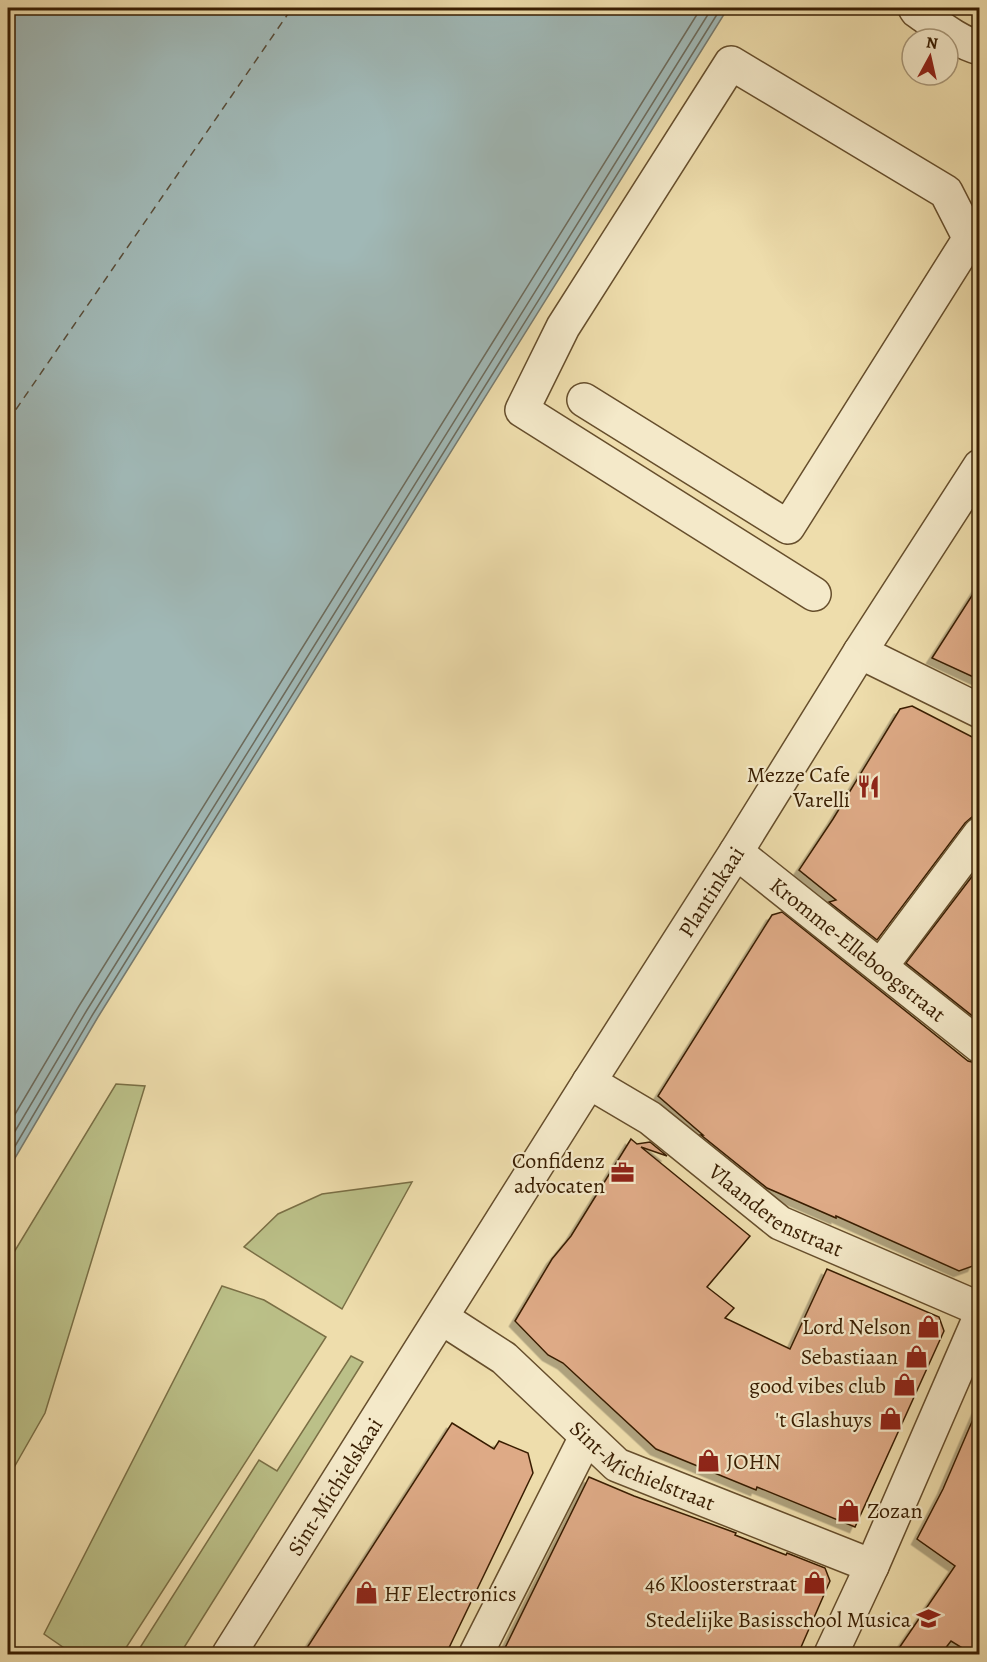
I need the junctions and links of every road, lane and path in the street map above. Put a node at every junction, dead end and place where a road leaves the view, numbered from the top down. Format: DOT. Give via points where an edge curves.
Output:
graph roads {
  1 [pos="915,8"];
  2 [pos="980,48"];
  3 [pos="975,230"];
  4 [pos="584,399"];
  5 [pos="980,466"];
  6 [pos="814,594"];
  7 [pos="860,652"];
  8 [pos="980,711"];
  9 [pos="980,834"];
  10 [pos="736,852"];
  11 [pos="881,966"];
  12 [pos="980,1046"];
  13 [pos="589,1082"];
  14 [pos="980,1309"];
  15 [pos="980,1317"];
  16 [pos="442,1318"];
  17 [pos="586,1437"];
  18 [pos="872,1566"];
  19 [pos="229,1654"];
  20 [pos="476,1654"];
  21 [pos="831,1654"];
  1 -- 2 [label="street" via="945,30"];
  3 -- 4 [label="street" via="788,527"];
  3 -- 6 [label="street" via="946,192 731,63 563,327 522,410"];
  5 -- 7 [label="street, Plantinkaai"];
  7 -- 8 [label="street"];
  7 -- 10 [label="street, Plantinkaai"];
  9 -- 11 [label="street"];
  10 -- 11 [label="street, Kromme-Elleboogstraat"];
  10 -- 13 [label="street, Plantinkaai"];
  11 -- 12 [label="street, Kromme-Elleboogstraat"];
  13 -- 14 [label="street, Vlaanderenstraat" via="650,1118 780,1223"];
  13 -- 16 [label="street, Plantinkaai"];
  15 -- 18 [label="street"];
  16 -- 17 [label="street, Sint-Michielstraat" via="504,1358"];
  16 -- 19 [label="street, Sint-Michielskaai"];
  17 -- 18 [label="street, Sint-Michielstraat" via="617,1465"];
  17 -- 20 [label="street"];
  18 -- 21 [label="street"];
}
